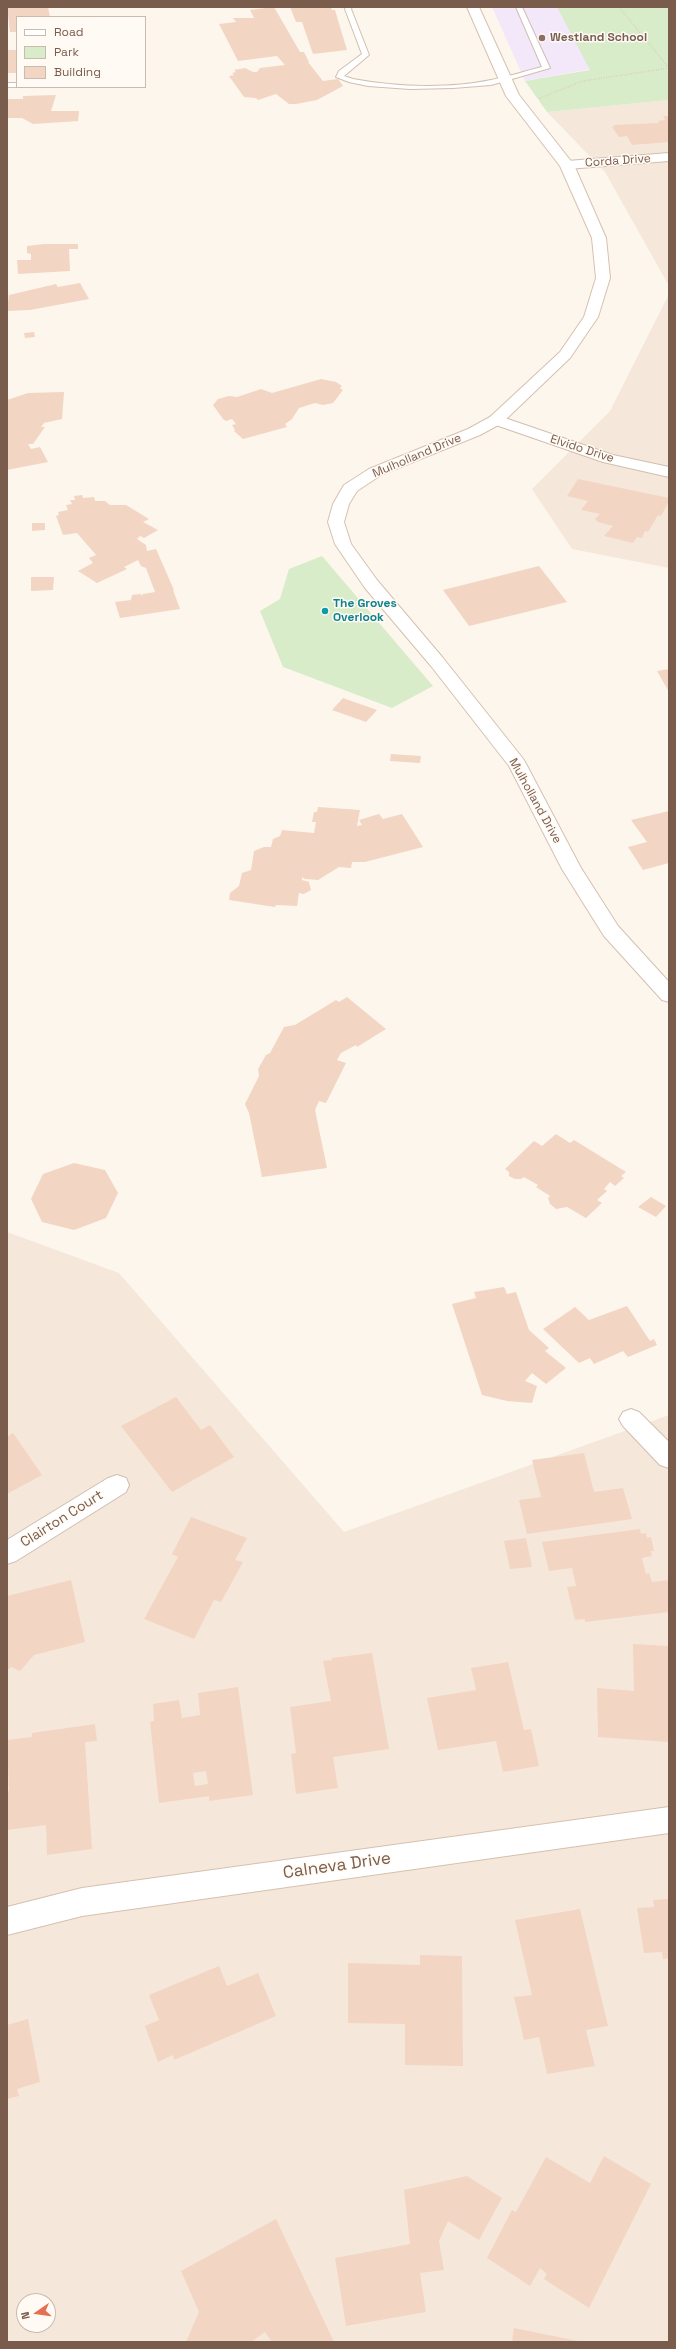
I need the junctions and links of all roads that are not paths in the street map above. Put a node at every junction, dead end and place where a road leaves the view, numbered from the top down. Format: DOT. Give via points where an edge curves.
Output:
graph roads {
  1 [pos="349,7"];
  2 [pos="474,7"];
  3 [pos="519,7"];
  4 [pos="506,78"];
  5 [pos="669,158"];
  6 [pos="567,165"];
  7 [pos="496,420"];
  8 [pos="669,472"];
  9 [pos="669,995"];
  10 [pos="631,1418"];
  11 [pos="669,1458"];
  12 [pos="117,1485"];
  13 [pos="7,1553"];
  14 [pos="669,1820"];
  15 [pos="7,1921"];
  1 -- 4 [label="lane" via="366,55 342,73 340,77 346,80 356,84 380,86 422,86 483,84"];
  2 -- 4 [label="main road, Mulholland Drive"];
  3 -- 4 [label="lane" via="546,68"];
  4 -- 6 [label="main road, Mulholland Drive" via="512,96"];
  5 -- 6 [label="main road, Corda Drive"];
  6 -- 7 [label="main road, Mulholland Drive" via="599,238 603,278 591,318 565,355"];
  7 -- 8 [label="main road, Elvido Drive" via="609,460"];
  7 -- 9 [label="main road, Mulholland Drive" via="474,432 375,472 350,488 340,504 336,522 343,544 371,584 437,662 517,764 572,869 611,931"];
  10 -- 11 [label="main road"];
  12 -- 13 [label="main road, Clairton Court"];
  14 -- 15 [label="main road, Calneva Drive" via="82,1902"];
}
